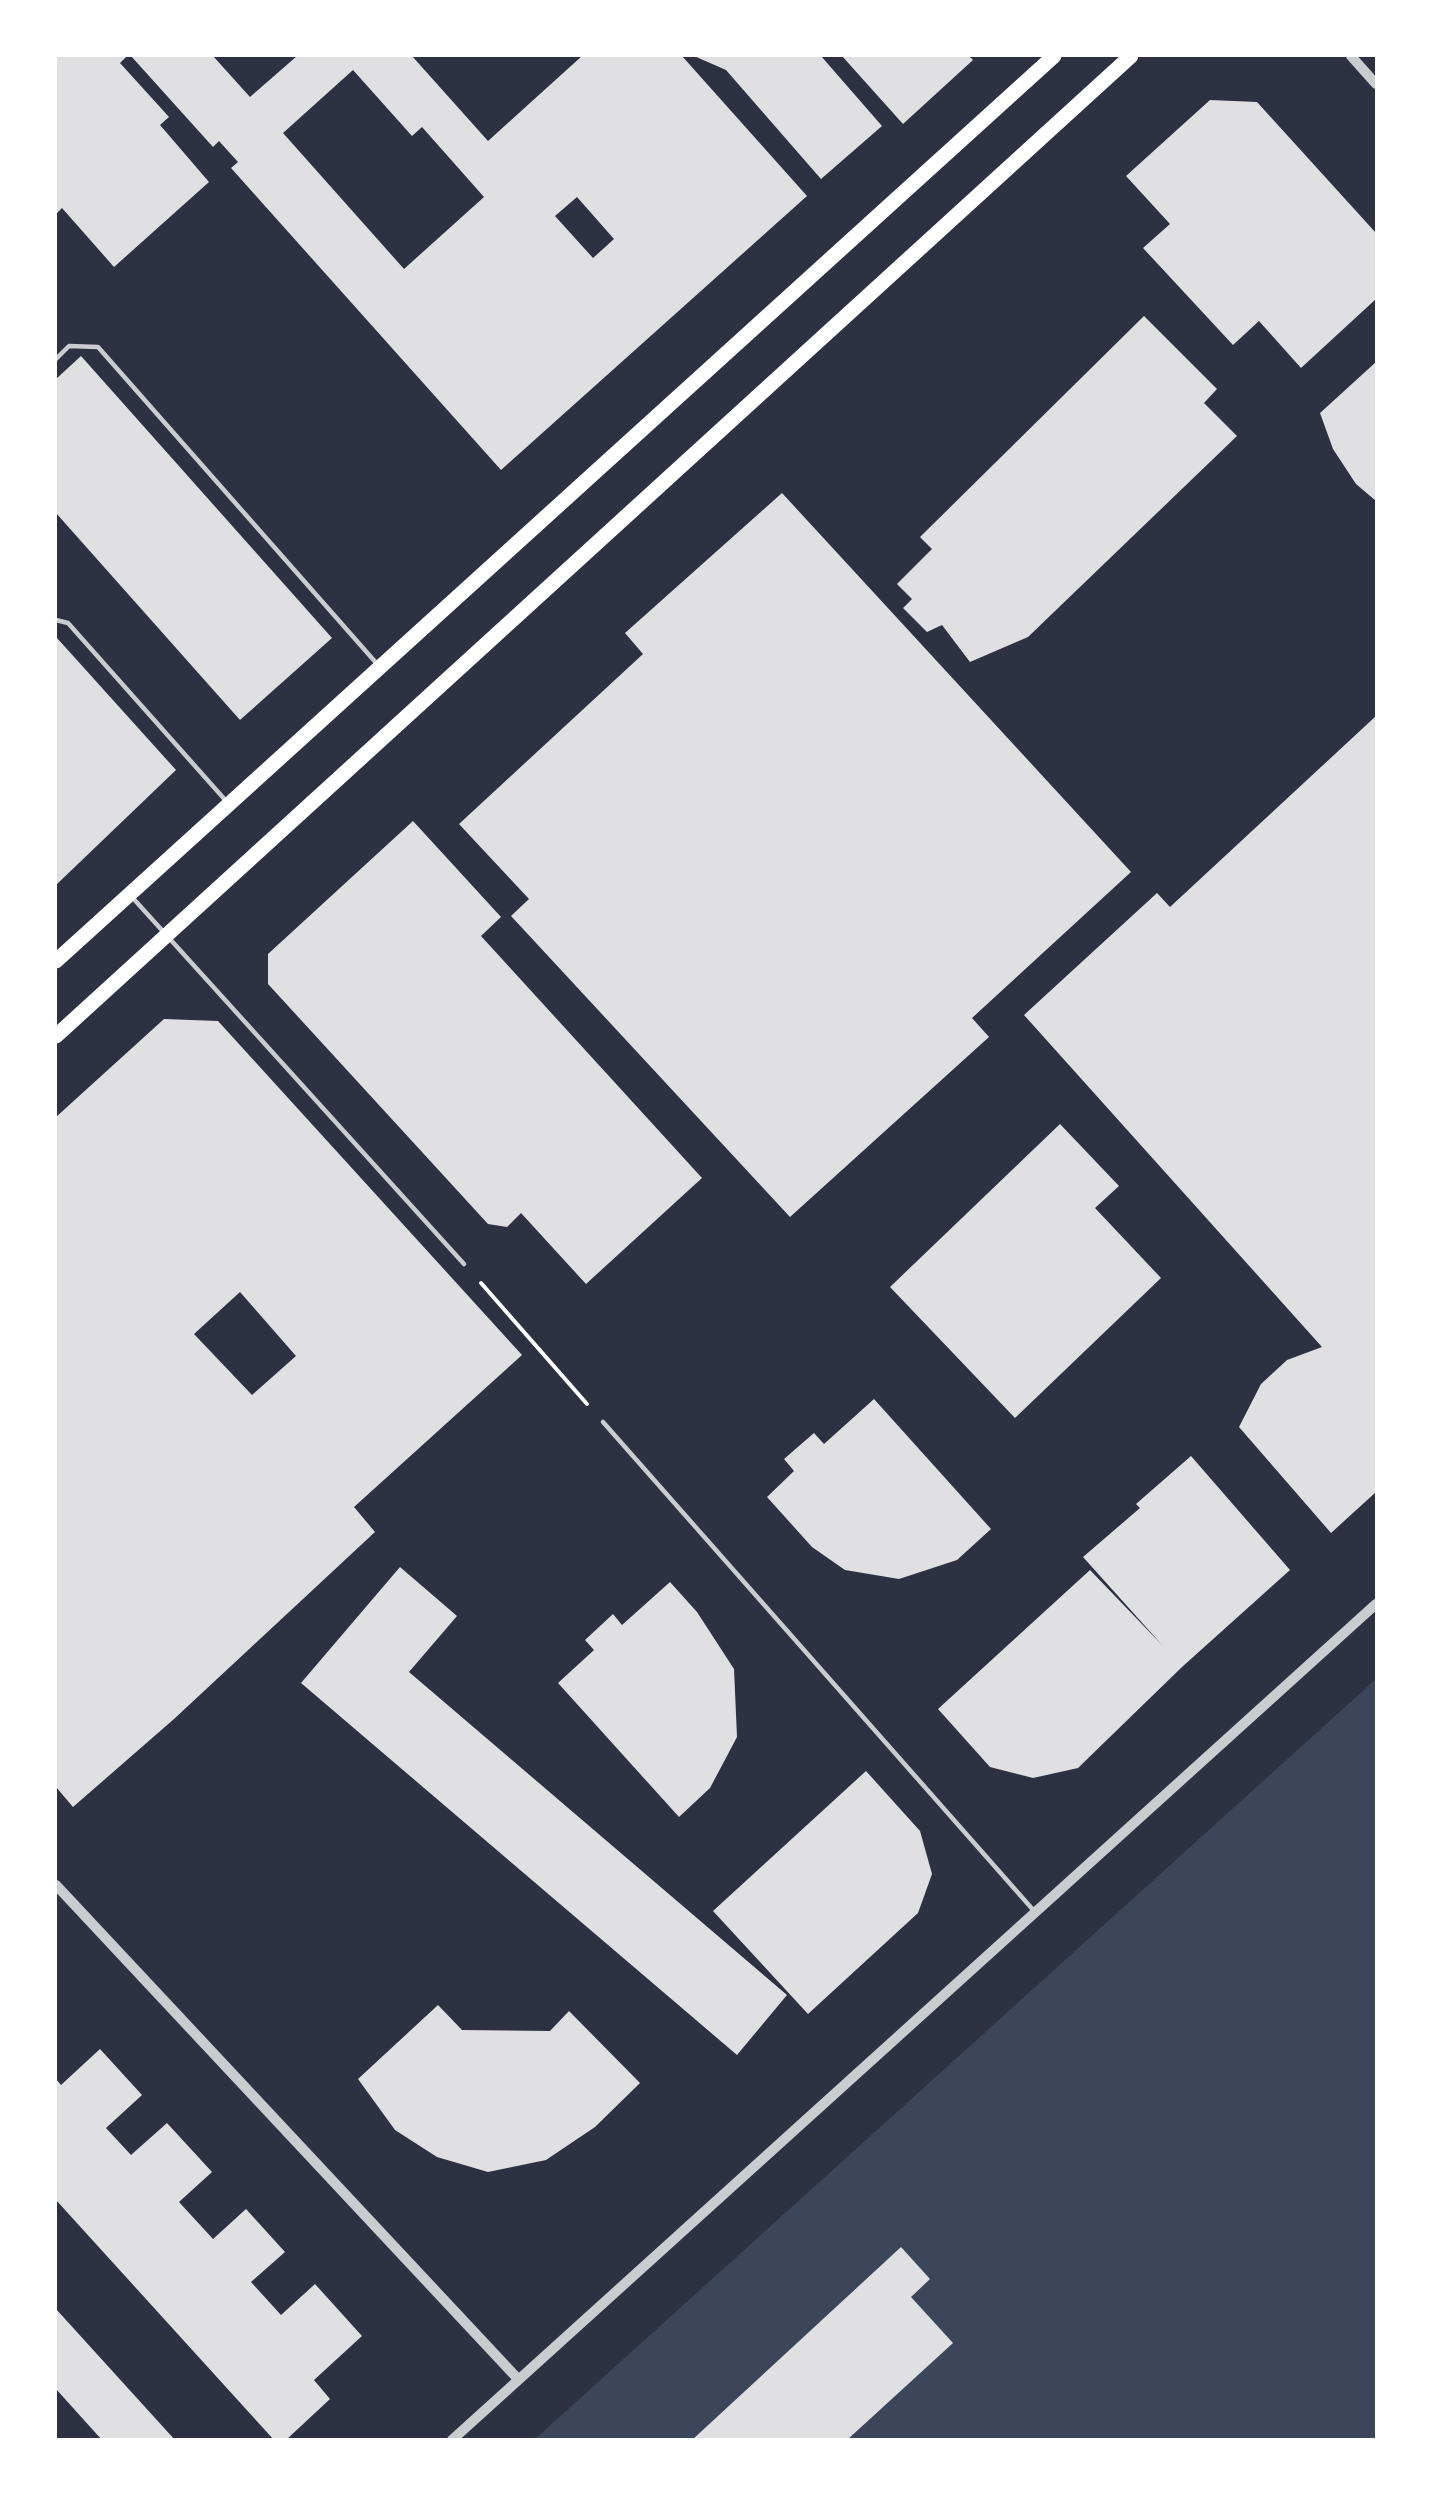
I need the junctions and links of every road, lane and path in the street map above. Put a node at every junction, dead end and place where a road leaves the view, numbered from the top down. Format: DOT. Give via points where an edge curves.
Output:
graph roads {
  1 [pos="1054,56"];
  2 [pos="1131,56"];
  3 [pos="1352,56"];
  4 [pos="1377,84"];
  5 [pos="56,359"];
  6 [pos="56,620"];
  7 [pos="380,667"];
  8 [pos="228,804"];
  9 [pos="129,894"];
  10 [pos="167,935"];
  11 [pos="56,961"];
  12 [pos="56,1036"];
  13 [pos="464,1264"];
  14 [pos="603,1422"];
  15 [pos="1377,1604"];
  16 [pos="56,1885"];
  17 [pos="1035,1912"];
  18 [pos="518,2379"];
  19 [pos="452,2439"];
  1 -- 7 [label="main road"];
  2 -- 10 [label="main road"];
  3 -- 4 [label="street"];
  5 -- 7 [label="lane" via="69,346 98,347"];
  6 -- 8 [label="lane" via="68,623"];
  7 -- 8 [label="main road"];
  8 -- 9 [label="main road"];
  9 -- 10 [label="lane"];
  9 -- 11 [label="main road"];
  10 -- 12 [label="main road"];
  10 -- 13 [label="lane"];
  13 -- 14 [label="path"];
  14 -- 17 [label="lane"];
  15 -- 17 [label="street"];
  16 -- 18 [label="street"];
  17 -- 18 [label="street"];
  18 -- 19 [label="street"];
}
